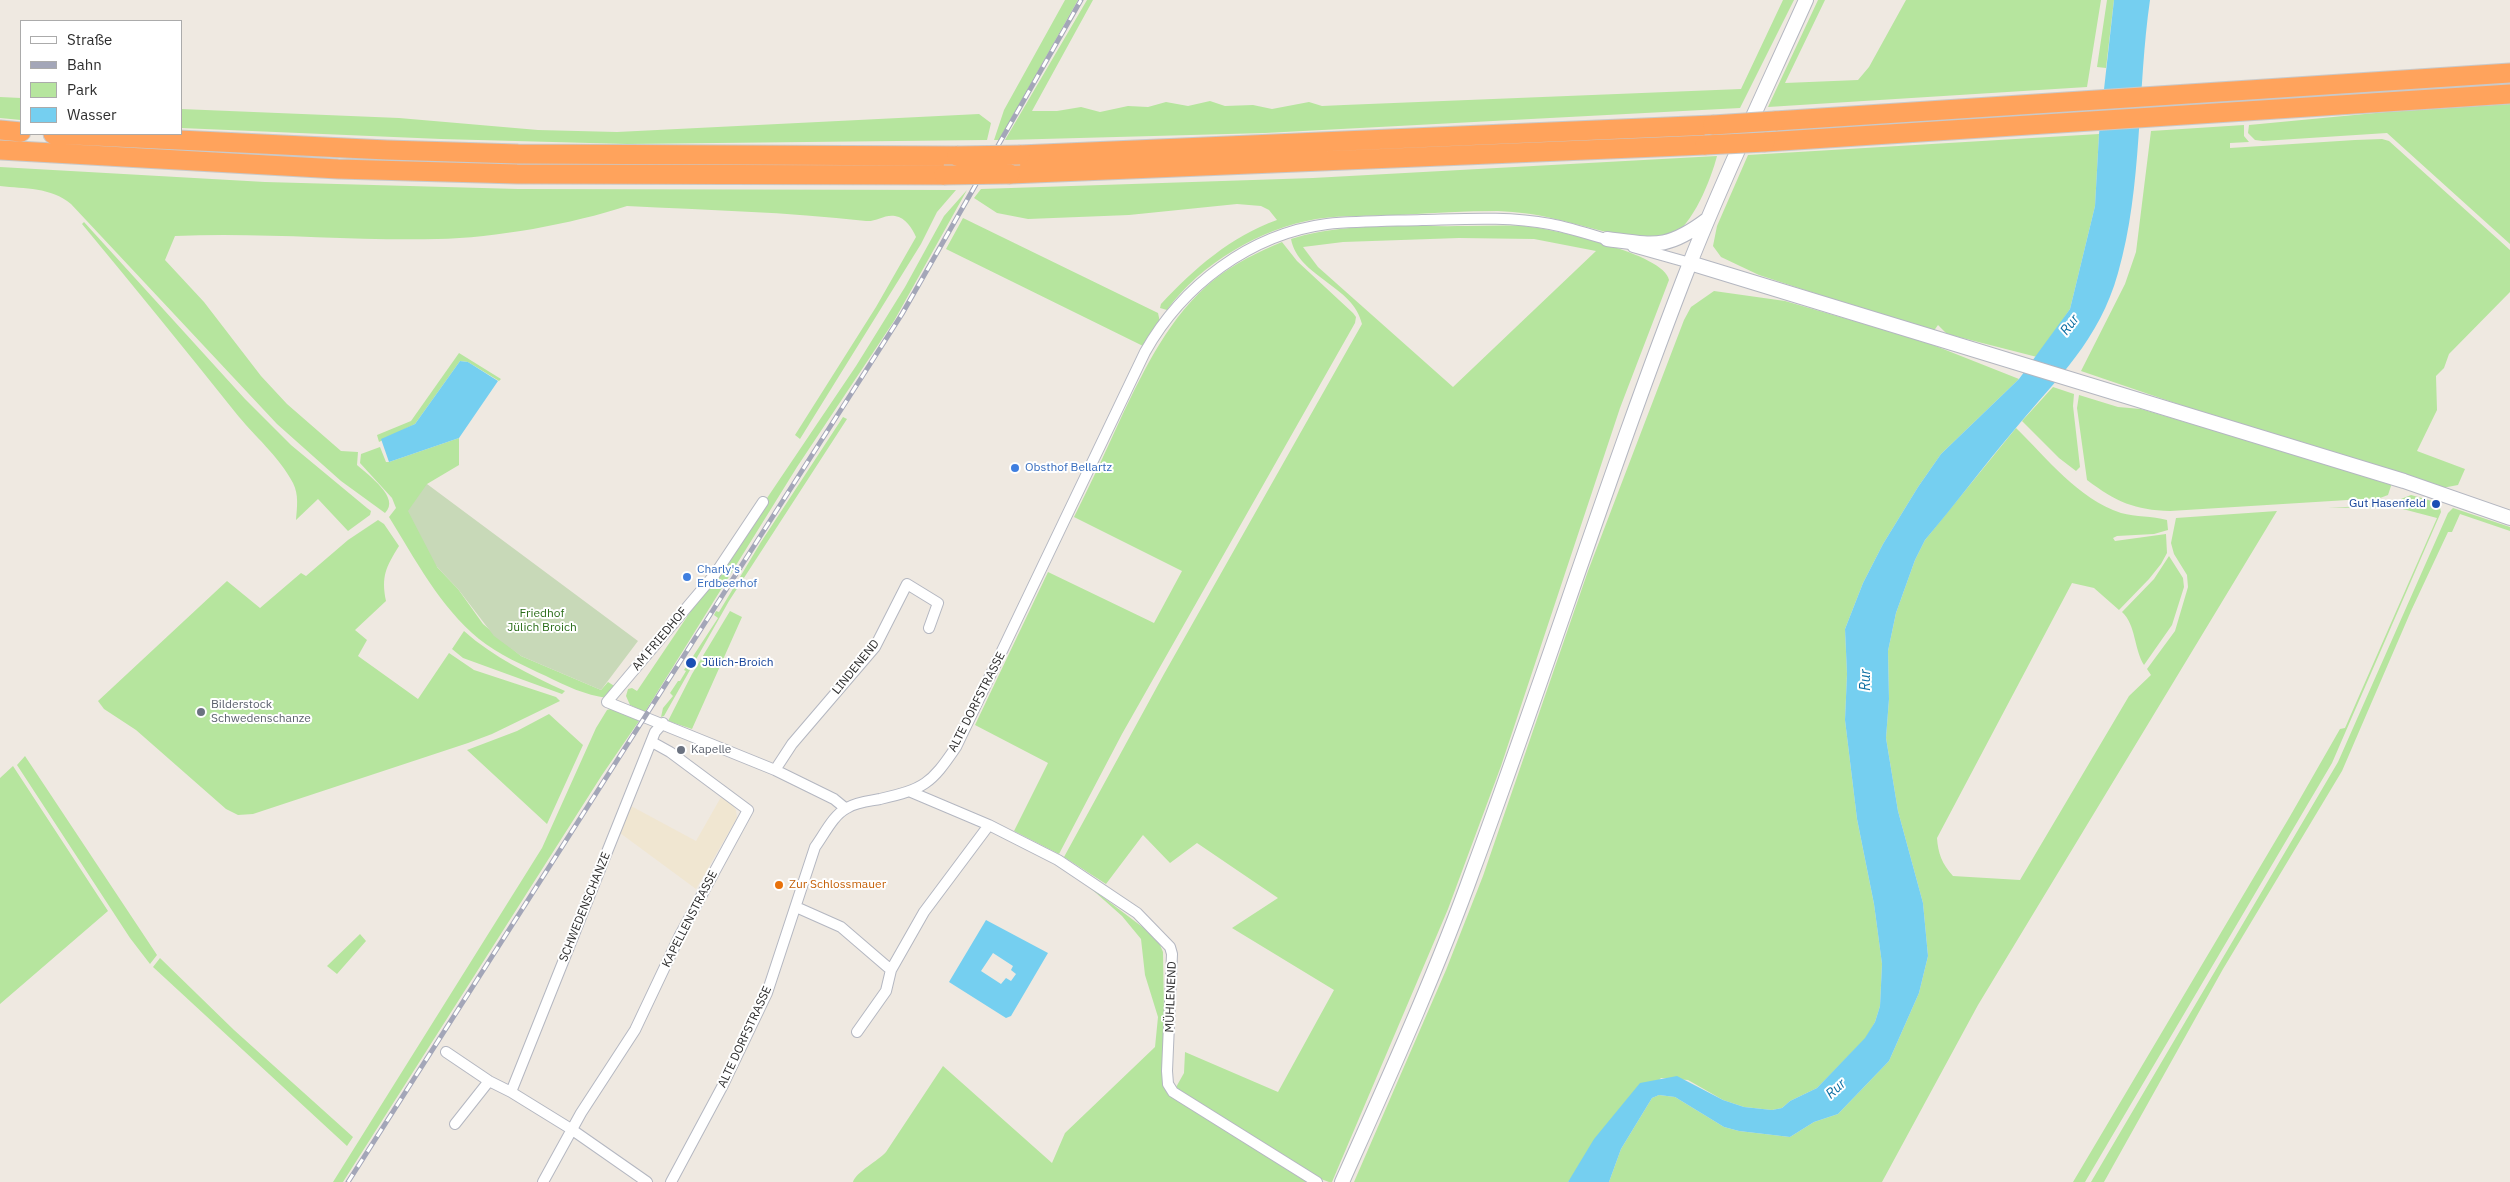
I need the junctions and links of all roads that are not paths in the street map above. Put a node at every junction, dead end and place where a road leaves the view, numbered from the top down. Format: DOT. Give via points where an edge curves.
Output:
graph roads {
  1 [pos="1806,0"];
  2 [pos="2510,73"];
  3 [pos="2510,94"];
  4 [pos="0,130"];
  5 [pos="20,132"];
  6 [pos="75,135"];
  7 [pos="0,150"];
  8 [pos="1708,219"];
  9 [pos="1607,239"];
  10 [pos="1690,263"];
  11 [pos="763,502"];
  12 [pos="2510,518"];
  13 [pos="929,628"];
  14 [pos="663,723"];
  15 [pos="652,742"];
  16 [pos="775,770"];
  17 [pos="911,792"];
  18 [pos="846,808"];
  19 [pos="989,825"];
  20 [pos="796,907"];
  21 [pos="891,970"];
  22 [pos="857,1032"];
  23 [pos="446,1052"];
  24 [pos="489,1081"];
  25 [pos="511,1092"];
  26 [pos="455,1124"];
  27 [pos="571,1129"];
  28 [pos="543,1182"];
  29 [pos="648,1182"];
  30 [pos="671,1182"];
  31 [pos="1317,1182"];
  32 [pos="1342,1182"];
  1 -- 8 [label="main road"];
  2 -- 6 [label="highway, bridge" via="1713,125 1020,155 471,153"];
  3 -- 7 [label="highway, bridge" via="1765,142 1010,174 508,173 338,168"];
  4 -- 5 [label="highway"];
  8 -- 9 [label="main road" via="1665,244"];
  8 -- 10 [label="main road"];
  9 -- 10 [label="street, ALTE DORFSTRASSE"];
  9 -- 17 [label="street, ALTE DORFSTRASSE" via="1525,220 1326,224 1276,238 1225,264 1175,308 1145,352 956,747 933,778"];
  10 -- 12 [label="main road" via="2414,484"];
  10 -- 32 [label="main road" via="1473,873"];
  11 -- 14 [label="street, AM FRIEDHOF" via="715,574 607,702"];
  13 -- 16 [label="street, LINDENEND" via="938,603 907,584 875,647 792,744"];
  14 -- 15 [label="street, SCHWEDENSCHANZE"];
  14 -- 16 [label="street"];
  15 -- 25 [label="street, SCHWEDENSCHANZE"];
  15 -- 27 [label="street, KAPELLENSTRASSE" via="748,810 680,935 635,1030"];
  16 -- 18 [label="street"];
  17 -- 18 [label="street, ALTE DORFSTRASSE"];
  17 -- 19 [label="street, MÜHLENEND"];
  18 -- 20 [label="street, ALTE DORFSTRASSE" via="815,847"];
  19 -- 21 [label="street" via="924,912"];
  19 -- 31 [label="street, MÜHLENEND" via="1058,860 1106,892 1137,913 1170,947 1167,1072 1173,1092"];
  20 -- 21 [label="street" via="841,926"];
  20 -- 30 [label="street, ALTE DORFSTRASSE" via="767,992 722,1087"];
  21 -- 22 [label="street" via="886,991"];
  23 -- 24 [label="street"];
  24 -- 25 [label="street"];
  24 -- 26 [label="street"];
  25 -- 27 [label="street"];
  27 -- 28 [label="street"];
  27 -- 29 [label="street"];
}
